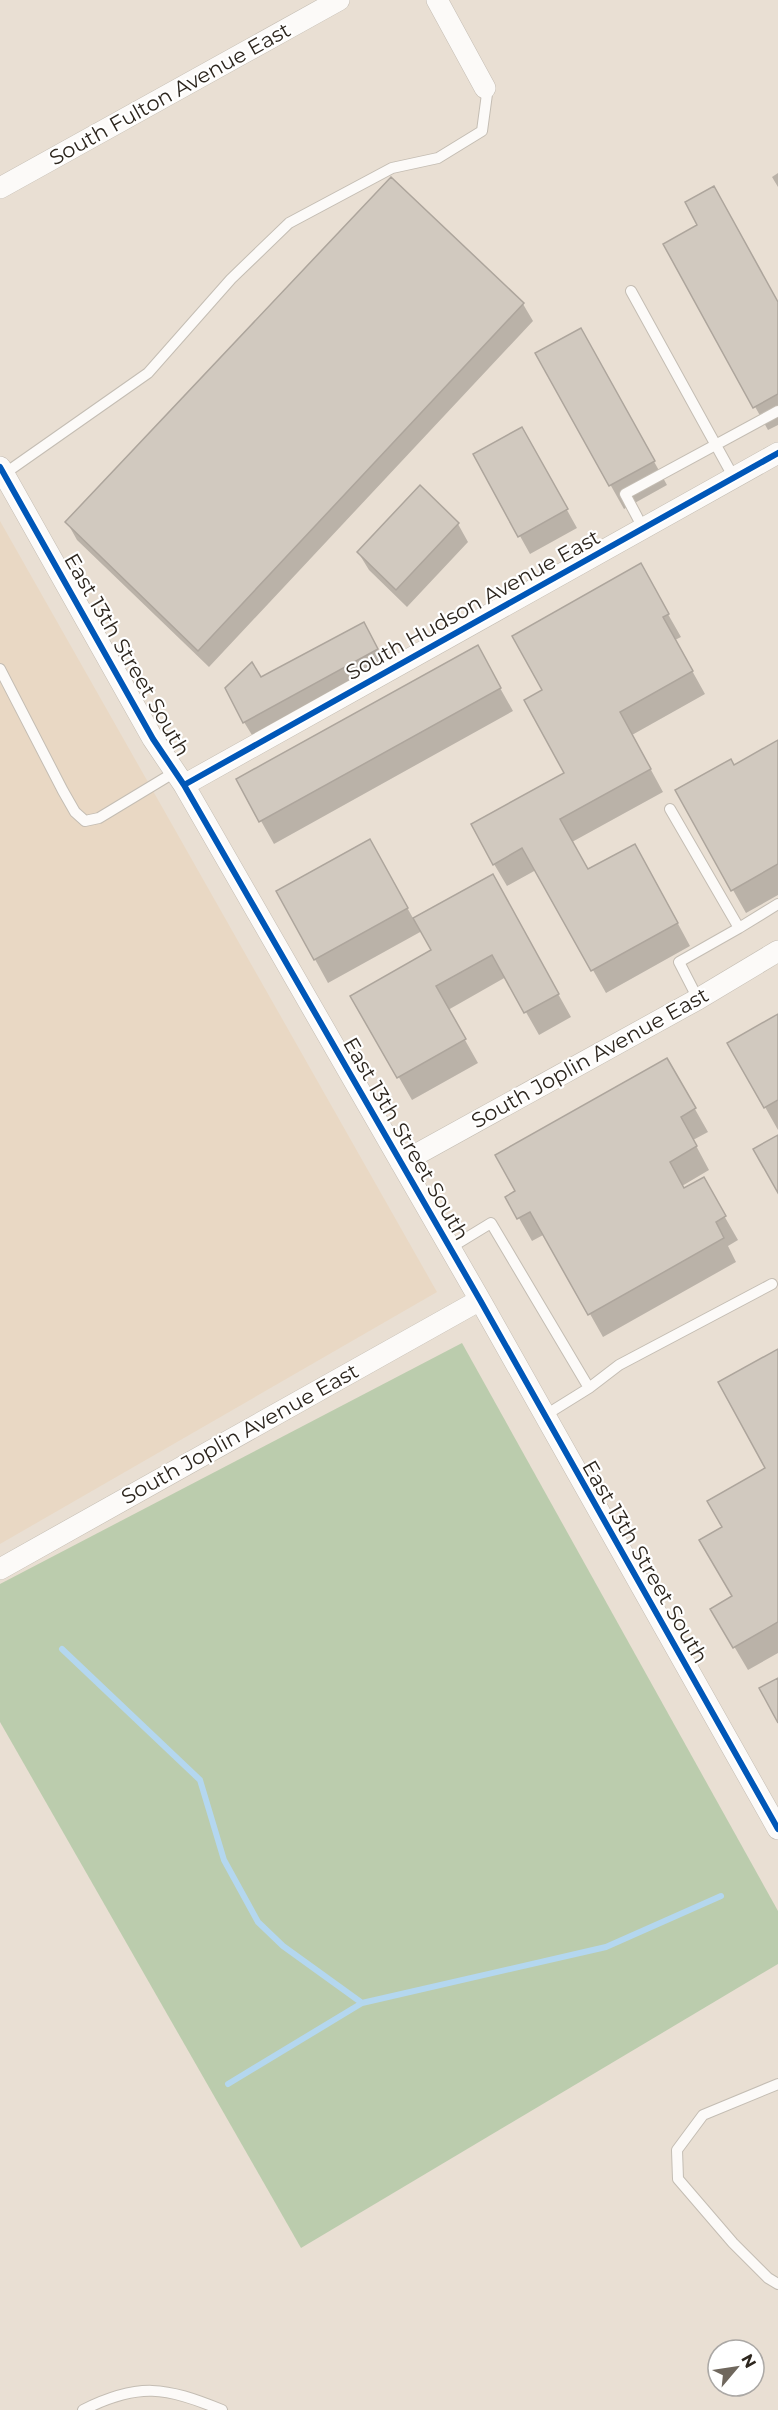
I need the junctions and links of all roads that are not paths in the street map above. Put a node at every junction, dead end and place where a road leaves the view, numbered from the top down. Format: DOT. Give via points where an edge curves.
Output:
graph roads {
  1 [pos="339,0"];
  2 [pos="437,0"];
  3 [pos="485,88"];
  4 [pos="0,188"];
  5 [pos="631,291"];
  6 [pos="778,411"];
  7 [pos="714,444"];
  8 [pos="778,453"];
  9 [pos="2,471"];
  10 [pos="734,478"];
  11 [pos="643,528"];
  12 [pos="0,669"];
  13 [pos="179,779"];
  14 [pos="670,809"];
  15 [pos="778,904"];
  16 [pos="739,928"];
  17 [pos="778,951"];
  18 [pos="698,999"];
  19 [pos="401,1163"];
  20 [pos="450,1248"];
  21 [pos="772,1284"];
  22 [pos="480,1300"];
  23 [pos="589,1388"];
  24 [pos="544,1416"];
  25 [pos="0,1569"];
  26 [pos="778,1829"];
  27 [pos="778,2084"];
  28 [pos="778,2284"];
  29 [pos="83,2410"];
  30 [pos="222,2410"];
  1 -- 4 [label="street, South Fulton Avenue East"];
  2 -- 3 [label="street"];
  3 -- 9 [label="lane" via="482,131 438,158 392,168 290,223 231,279 148,373"];
  5 -- 7 [label="lane"];
  6 -- 7 [label="lane"];
  7 -- 10 [label="lane"];
  7 -- 11 [label="lane" via="625,494"];
  8 -- 10 [label="street, South Hudson Avenue East"];
  9 -- 13 [label="street, East 13th Street South"];
  10 -- 11 [label="street, South Hudson Avenue East"];
  11 -- 13 [label="street, South Hudson Avenue East"];
  12 -- 13 [label="lane" via="63,791 85,821"];
  13 -- 19 [label="street, East 13th Street South"];
  14 -- 16 [label="lane"];
  15 -- 16 [label="lane"];
  16 -- 18 [label="lane" via="679,962"];
  17 -- 18 [label="street, South Joplin Avenue East"];
  18 -- 19 [label="street, South Joplin Avenue East"];
  19 -- 20 [label="street, East 13th Street South"];
  20 -- 22 [label="street, East 13th Street South"];
  20 -- 23 [label="lane" via="491,1223"];
  21 -- 23 [label="lane" via="620,1365"];
  22 -- 24 [label="street, East 13th Street South"];
  22 -- 25 [label="street, South Joplin Avenue East"];
  23 -- 24 [label="lane"];
  24 -- 26 [label="street, East 13th Street South"];
  27 -- 28 [label="lane" via="703,2115 677,2150 678,2179 733,2243"];
  29 -- 30 [label="lane" via="114,2394 142,2390 185,2395"];
}
